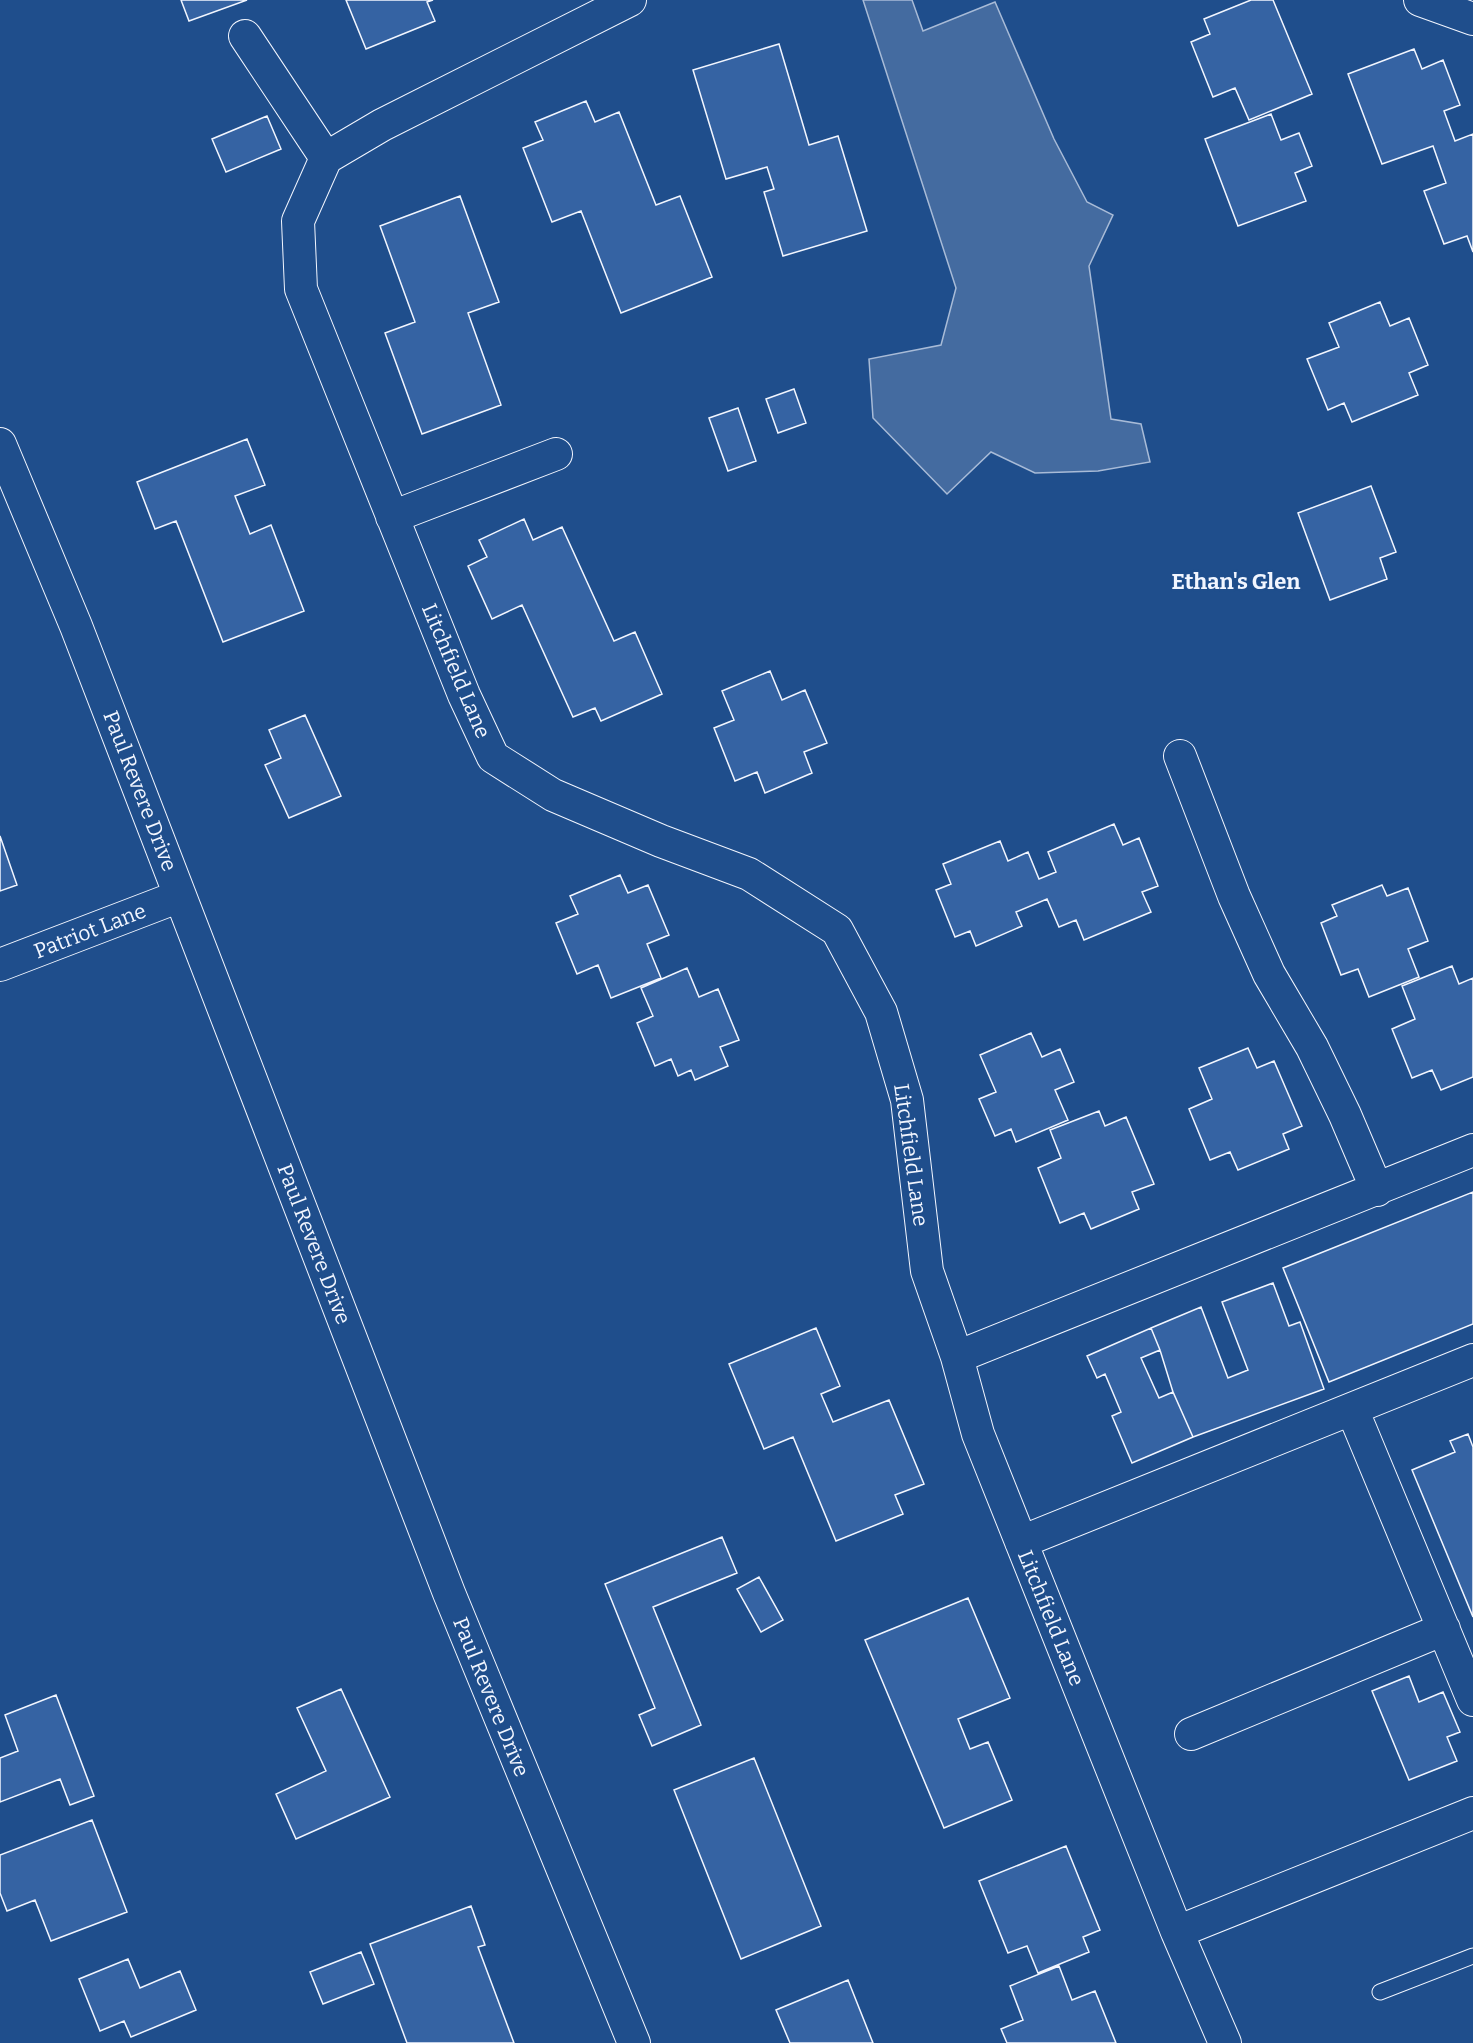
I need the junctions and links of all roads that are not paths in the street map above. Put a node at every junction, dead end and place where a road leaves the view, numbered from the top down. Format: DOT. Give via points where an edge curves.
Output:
graph roads {
  1 [pos="630,0"];
  2 [pos="1420,0"];
  3 [pos="1473,19"];
  4 [pos="245,36"];
  5 [pos="326,158"];
  6 [pos="0,444"];
  7 [pos="556,454"];
  8 [pos="392,517"];
  9 [pos="1180,756"];
  10 [pos="180,896"];
  11 [pos="0,965"];
  12 [pos="1473,1150"];
  13 [pos="1377,1190"];
  14 [pos="957,1357"];
  15 [pos="1473,1360"];
  16 [pos="1352,1409"];
  17 [pos="1021,1542"];
  18 [pos="1444,1629"];
  19 [pos="1473,1700"];
  20 [pos="1191,1734"];
  21 [pos="1473,1813"];
  22 [pos="1177,1932"];
  23 [pos="1473,1956"];
  24 [pos="1380,1992"];
  25 [pos="634,2043"];
  26 [pos="1225,2043"];
  1 -- 5 [label="street" via="382,124"];
  2 -- 3 [label="street"];
  4 -- 5 [label="street"];
  5 -- 8 [label="street, Litchfield Lane" via="298,221 301,289"];
  6 -- 10 [label="street, Paul Revere Drive" via="76,626"];
  7 -- 8 [label="street"];
  8 -- 14 [label="street, Litchfield Lane" via="493,757 553,795 749,874 837,930 881,1012 907,1100 927,1271"];
  9 -- 13 [label="street" via="1264,964 1312,1047"];
  10 -- 11 [label="street, Patriot Lane"];
  10 -- 25 [label="street, Paul Revere Drive" via="448,1593"];
  12 -- 13 [label="street"];
  13 -- 14 [label="street"];
  14 -- 17 [label="street, Litchfield Lane" via="978,1434"];
  15 -- 16 [label="street"];
  16 -- 17 [label="street"];
  16 -- 18 [label="street"];
  17 -- 22 [label="street, Litchfield Lane"];
  18 -- 19 [label="street"];
  18 -- 20 [label="street"];
  21 -- 22 [label="street"];
  22 -- 26 [label="street, Litchfield Lane"];
  23 -- 24 [label="lane"];
}
